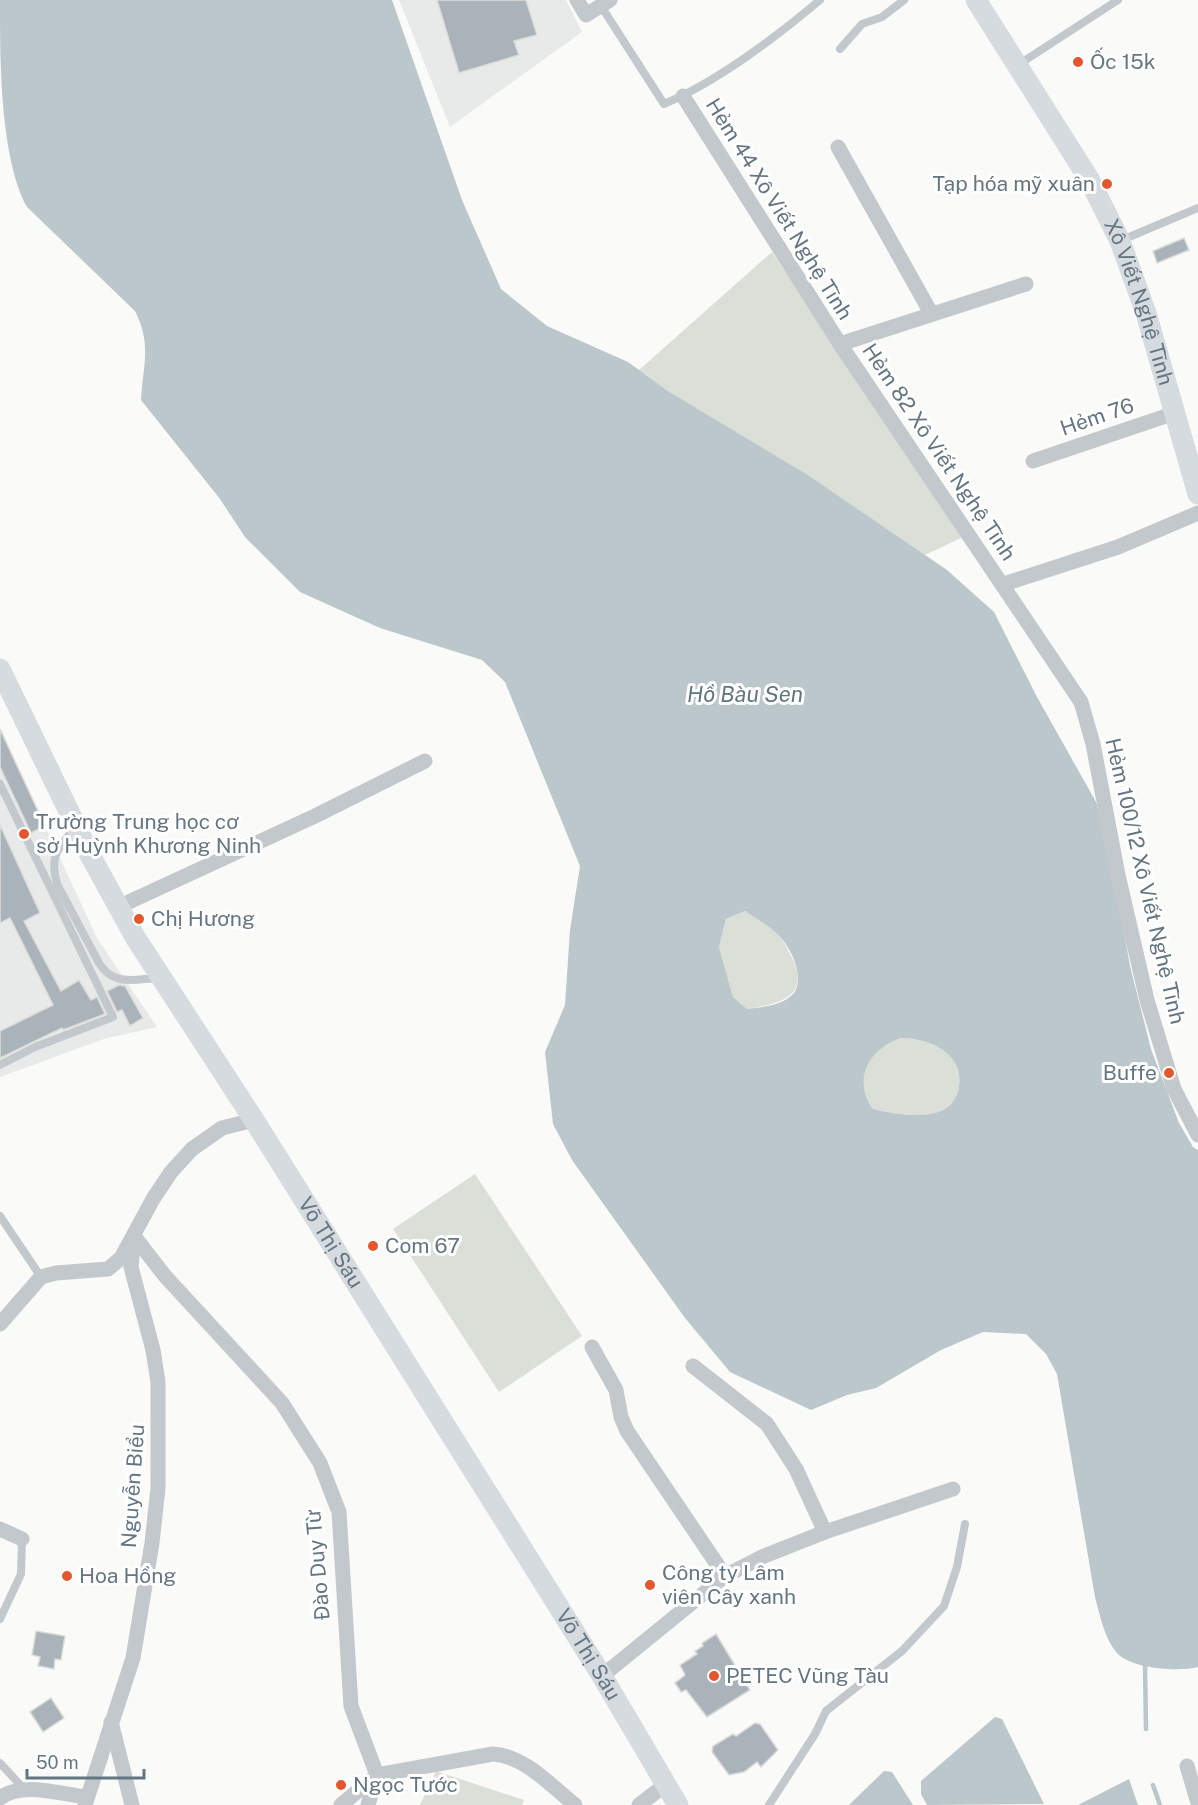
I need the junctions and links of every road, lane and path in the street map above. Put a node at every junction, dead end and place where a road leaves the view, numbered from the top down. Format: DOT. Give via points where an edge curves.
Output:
graph roads {
  1 [pos="577,0"];
  2 [pos="820,0"];
  3 [pos="904,0"];
  4 [pos="976,0"];
  5 [pos="1118,0"];
  6 [pos="605,3"];
  7 [pos="840,49"];
  8 [pos="1017,66"];
  9 [pos="683,96"];
  10 [pos="838,147"];
  11 [pos="1198,208"];
  12 [pos="1120,241"];
  13 [pos="1026,284"];
  14 [pos="931,313"];
  15 [pos="840,344"];
  16 [pos="1175,413"];
  17 [pos="1033,461"];
  18 [pos="1198,494"];
  19 [pos="1198,513"];
  20 [pos="1004,584"];
  21 [pos="0,669"];
  22 [pos="1081,702"];
  23 [pos="424,761"];
  24 [pos="0,784"];
  25 [pos="75,826"];
  26 [pos="118,907"];
  27 [pos="160,978"];
  28 [pos="0,1065"];
  29 [pos="254,1120"];
  30 [pos="1198,1135"];
  31 [pos="0,1216"];
  32 [pos="134,1236"];
  33 [pos="41,1277"];
  34 [pos="0,1324"];
  35 [pos="592,1347"];
  36 [pos="693,1366"];
  37 [pos="953,1489"];
  38 [pos="965,1524"];
  39 [pos="0,1529"];
  40 [pos="825,1532"];
  41 [pos="22,1539"];
  42 [pos="725,1576"];
  43 [pos="0,1619"];
  44 [pos="602,1676"];
  45 [pos="111,1722"];
  46 [pos="0,1763"];
  47 [pos="1187,1766"];
  48 [pos="377,1775"];
  49 [pos="665,1785"];
  50 [pos="24,1789"];
  51 [pos="0,1798"];
  52 [pos="85,1801"];
  53 [pos="1198,1803"];
  54 [pos="132,1805"];
  55 [pos="341,1805"];
  56 [pos="368,1805"];
  57 [pos="575,1805"];
  58 [pos="639,1805"];
  59 [pos="678,1805"];
  60 [pos="769,1805"];
  1 -- 6 [label="street" via="585,15"];
  2 -- 9 [label="lane, Hẻm 44 Xô Viết Nghệ Tĩnh" via="780,33"];
  3 -- 7 [label="lane" via="882,17 862,24"];
  4 -- 8 [label="main road, Xô Viết Nghệ Tĩnh"];
  5 -- 8 [label="lane"];
  6 -- 9 [label="lane, Hẻm 44 Xô Viết Nghệ Tĩnh" via="664,104"];
  8 -- 12 [label="main road, Xô Viết Nghệ Tĩnh" via="1089,179"];
  9 -- 15 [label="street, Hẻm 44 Xô Viết Nghệ Tĩnh"];
  10 -- 14 [label="street"];
  11 -- 12 [label="lane"];
  12 -- 16 [label="main road, Xô Viết Nghệ Tĩnh"];
  13 -- 14 [label="street"];
  14 -- 15 [label="street"];
  15 -- 20 [label="street, Hẻm 82 Xô Viết Nghệ Tĩnh"];
  16 -- 17 [label="street, Hẻm 76"];
  16 -- 18 [label="main road, Xô Viết Nghệ Tĩnh"];
  19 -- 20 [label="street, Hẻm 82 Xô Viết Nghệ Tĩnh" via="1118,548"];
  20 -- 22 [label="street, Hẻm 82 Xô Viết Nghệ Tĩnh"];
  21 -- 25 [label="main road, Võ Thị Sáu"];
  22 -- 30 [label="street, Hẻm 100/12 Xô Viết Nghệ Tĩnh" via="1147,1000 1174,1089"];
  23 -- 26 [label="street"];
  24 -- 28 [label="lane" via="113,1017"];
  25 -- 26 [label="main road, Võ Thị Sáu"];
  25 -- 27 [label="lane" via="54,855 53,871 99,963 106,975 117,980"];
  26 -- 27 [label="main road, Võ Thị Sáu"];
  27 -- 29 [label="main road, Võ Thị Sáu"];
  29 -- 32 [label="street" via="222,1128 192,1149 171,1172"];
  29 -- 44 [label="main road, Võ Thị Sáu"];
  31 -- 33 [label="lane"];
  32 -- 33 [label="street" via="121,1258 108,1269"];
  32 -- 45 [label="street, Nguyễn Biểu" via="131,1267 158,1382 158,1488 133,1659"];
  32 -- 48 [label="street, Đào Duy Từ" via="165,1276 282,1403 320,1463 339,1512 351,1706"];
  33 -- 34 [label="street"];
  35 -- 42 [label="street" via="616,1390 627,1431"];
  36 -- 40 [label="street" via="766,1424 796,1469"];
  37 -- 40 [label="street"];
  38 -- 60 [label="lane" via="944,1606 902,1651 826,1711"];
  39 -- 41 [label="street"];
  40 -- 42 [label="street"];
  41 -- 43 [label="lane" via="21,1574"];
  42 -- 44 [label="street"];
  44 -- 49 [label="main road, Võ Thị Sáu"];
  45 -- 52 [label="street, Nguyễn Biểu"];
  45 -- 54 [label="street"];
  46 -- 50 [label="lane"];
  47 -- 53 [label="street"];
  48 -- 55 [label="street"];
  48 -- 56 [label="street"];
  48 -- 57 [label="street" via="506,1755"];
  49 -- 58 [label="street"];
  49 -- 59 [label="main road, Võ Thị Sáu"];
  50 -- 51 [label="street"];
  50 -- 52 [label="street"];
}
